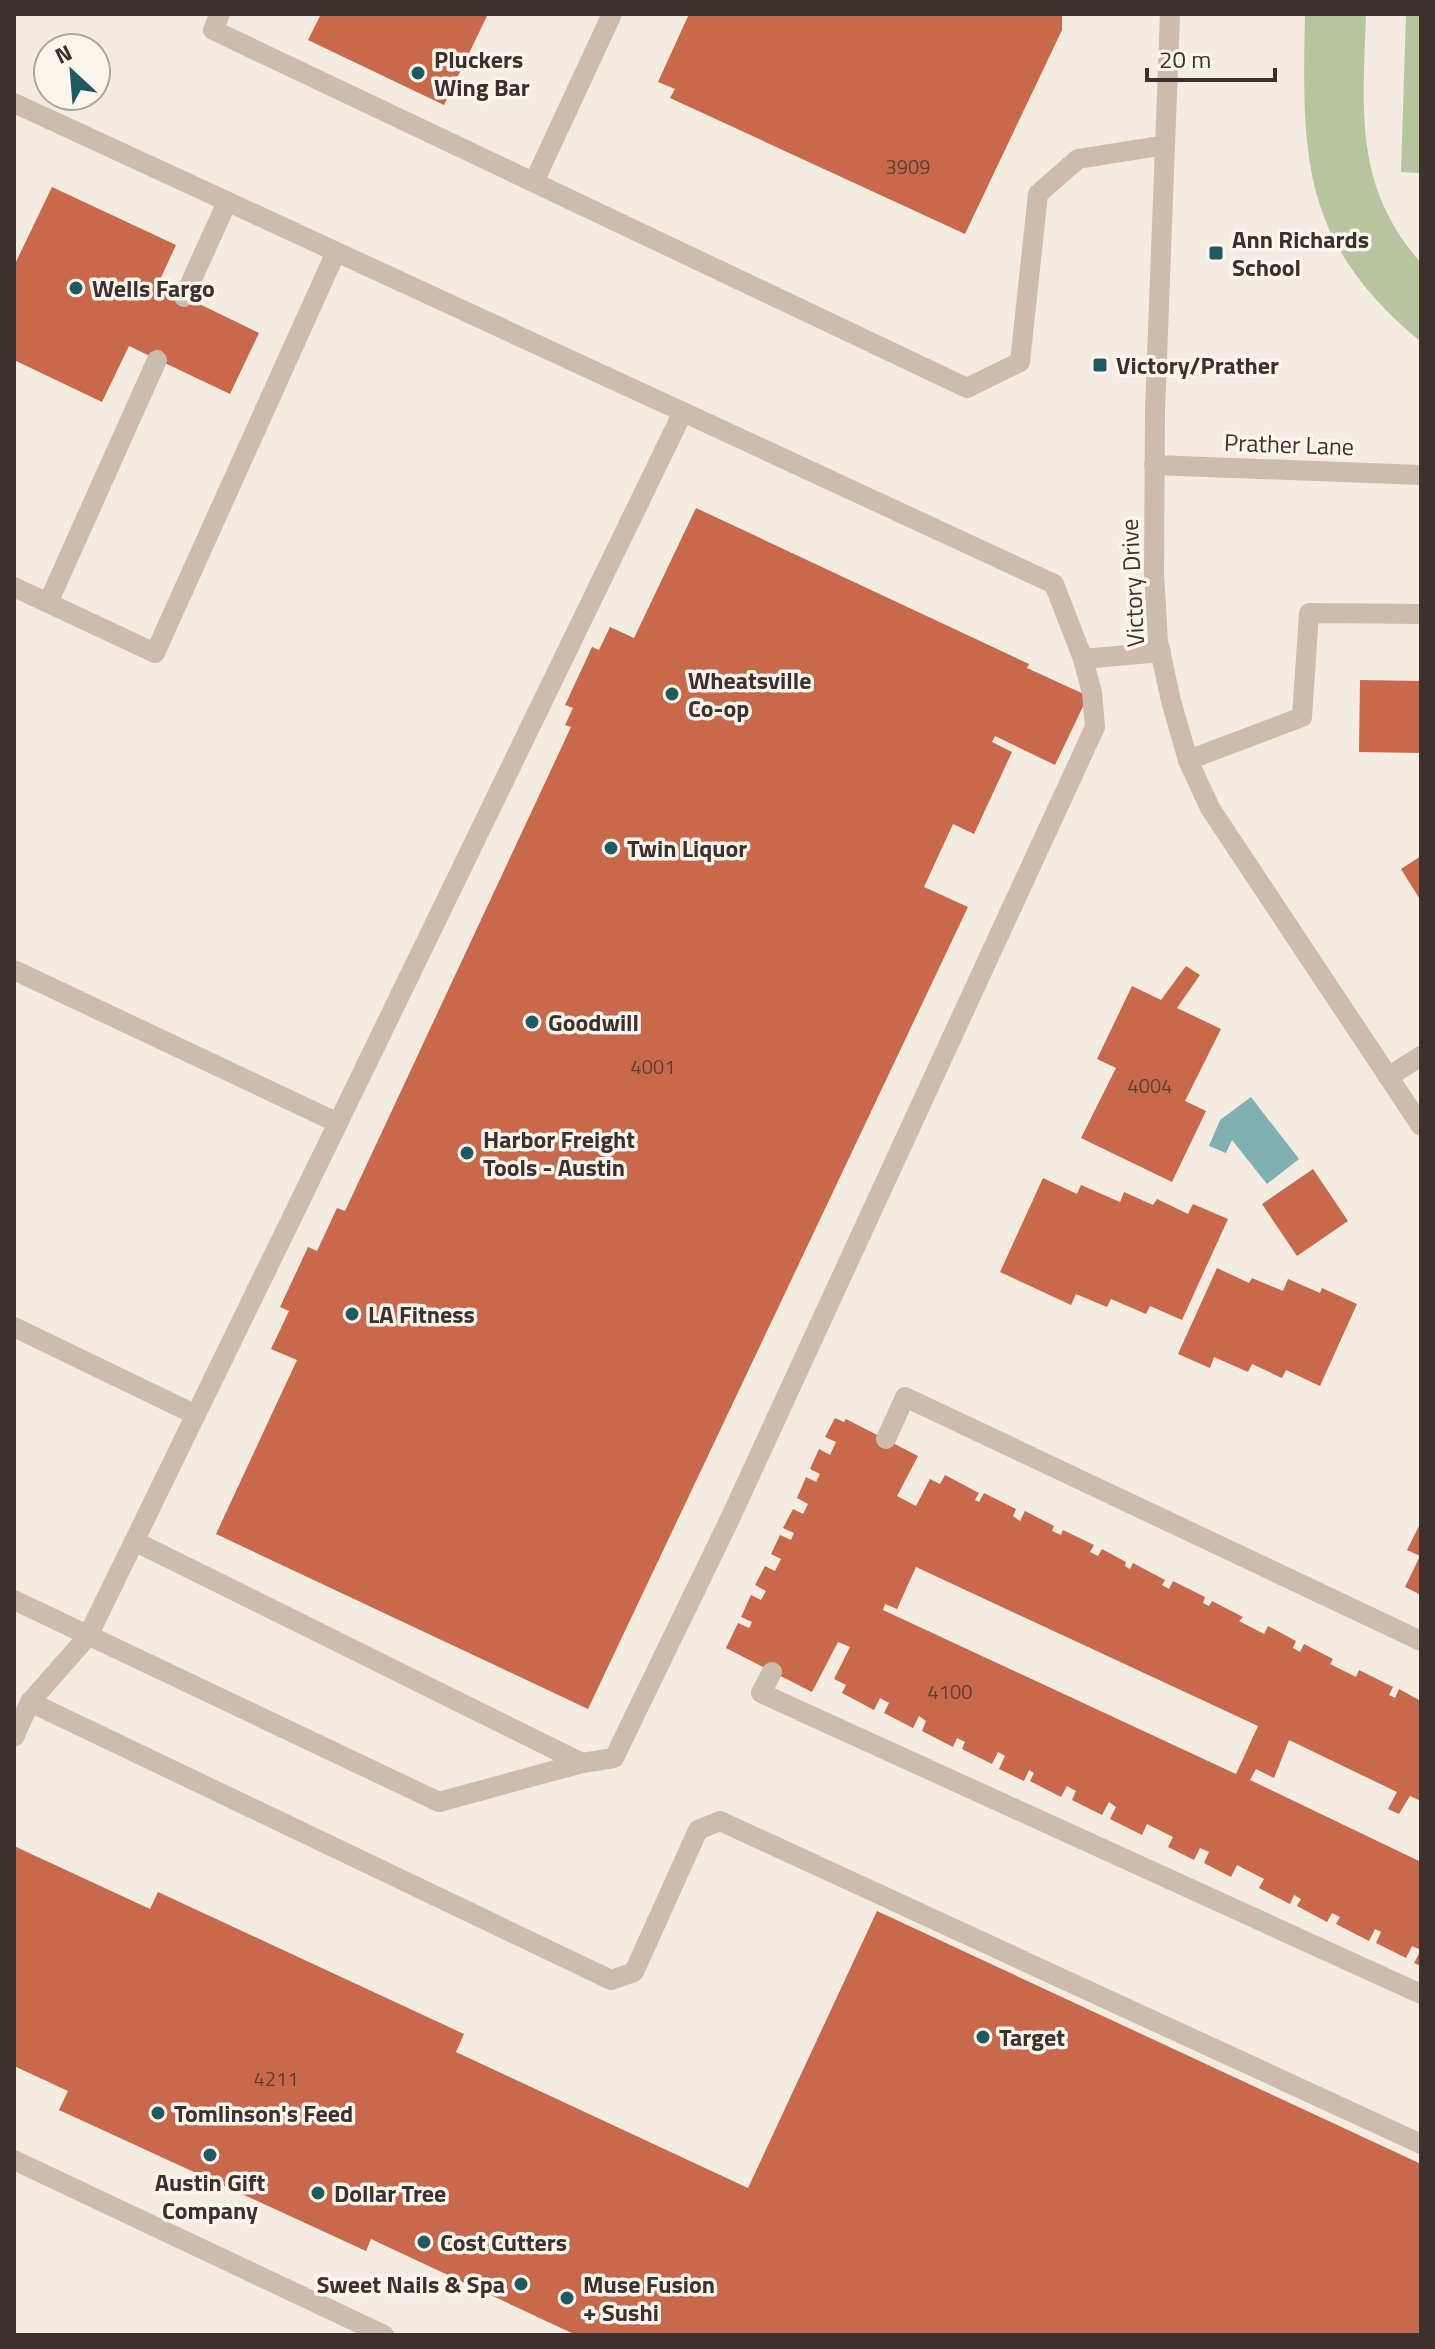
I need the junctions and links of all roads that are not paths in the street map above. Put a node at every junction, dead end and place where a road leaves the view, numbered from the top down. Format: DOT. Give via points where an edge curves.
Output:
graph roads {
  1 [pos="220,14"];
  2 [pos="612,14"];
  3 [pos="1170,14"];
  4 [pos="14,103"];
  5 [pos="1165,145"];
  6 [pos="534,182"];
  7 [pos="227,202"];
  8 [pos="336,252"];
  9 [pos="184,297"];
  10 [pos="157,360"];
  11 [pos="683,412"];
  12 [pos="1154,465"];
  13 [pos="1421,475"];
  14 [pos="14,587"];
  15 [pos="48,603"];
  16 [pos="1421,614"];
  17 [pos="1161,652"];
  18 [pos="1083,659"];
  19 [pos="1188,760"];
  20 [pos="14,970"];
  21 [pos="1421,1056"];
  22 [pos="1388,1077"];
  23 [pos="338,1123"];
  24 [pos="1421,1126"];
  25 [pos="14,1327"];
  26 [pos="196,1415"];
  27 [pos="886,1439"];
  28 [pos="134,1541"];
  29 [pos="14,1600"];
  30 [pos="88,1636"];
  31 [pos="1421,1641"];
  32 [pos="772,1672"];
  33 [pos="30,1702"];
  34 [pos="14,1737"];
  35 [pos="582,1763"];
  36 [pos="1421,1994"];
  37 [pos="1421,2144"];
  38 [pos="14,2160"];
  39 [pos="384,2335"];
  1 -- 6 [label="street" via="213,30"];
  2 -- 6 [label="street"];
  3 -- 5 [label="street, Victory Drive"];
  4 -- 7 [label="street"];
  5 -- 6 [label="street" via="1078,159 1038,194 1020,362 967,388"];
  5 -- 12 [label="street, Victory Drive"];
  7 -- 8 [label="street"];
  7 -- 9 [label="street"];
  8 -- 11 [label="street"];
  8 -- 15 [label="street" via="155,653"];
  10 -- 15 [label="street"];
  11 -- 18 [label="street" via="1054,584"];
  11 -- 23 [label="street"];
  12 -- 13 [label="street, Prather Lane"];
  12 -- 17 [label="street, Victory Drive" via="1154,574"];
  14 -- 15 [label="street"];
  16 -- 19 [label="street" via="1309,613 1302,717"];
  17 -- 18 [label="street"];
  17 -- 19 [label="street, Victory Drive"];
  18 -- 35 [label="street" via="1095,727 621,1744 614,1758"];
  19 -- 22 [label="street, Victory Drive" via="1210,808"];
  20 -- 23 [label="street"];
  21 -- 22 [label="street"];
  22 -- 24 [label="street, Victory Drive"];
  23 -- 26 [label="street"];
  25 -- 26 [label="street"];
  26 -- 28 [label="street"];
  27 -- 31 [label="street" via="905,1397"];
  28 -- 30 [label="street"];
  28 -- 35 [label="street"];
  29 -- 30 [label="street"];
  30 -- 33 [label="street"];
  30 -- 35 [label="street" via="439,1802"];
  32 -- 36 [label="street" via="761,1693"];
  33 -- 34 [label="street"];
  33 -- 37 [label="street" via="611,1980 634,1972 698,1830 720,1821"];
  38 -- 39 [label="street"];
}
